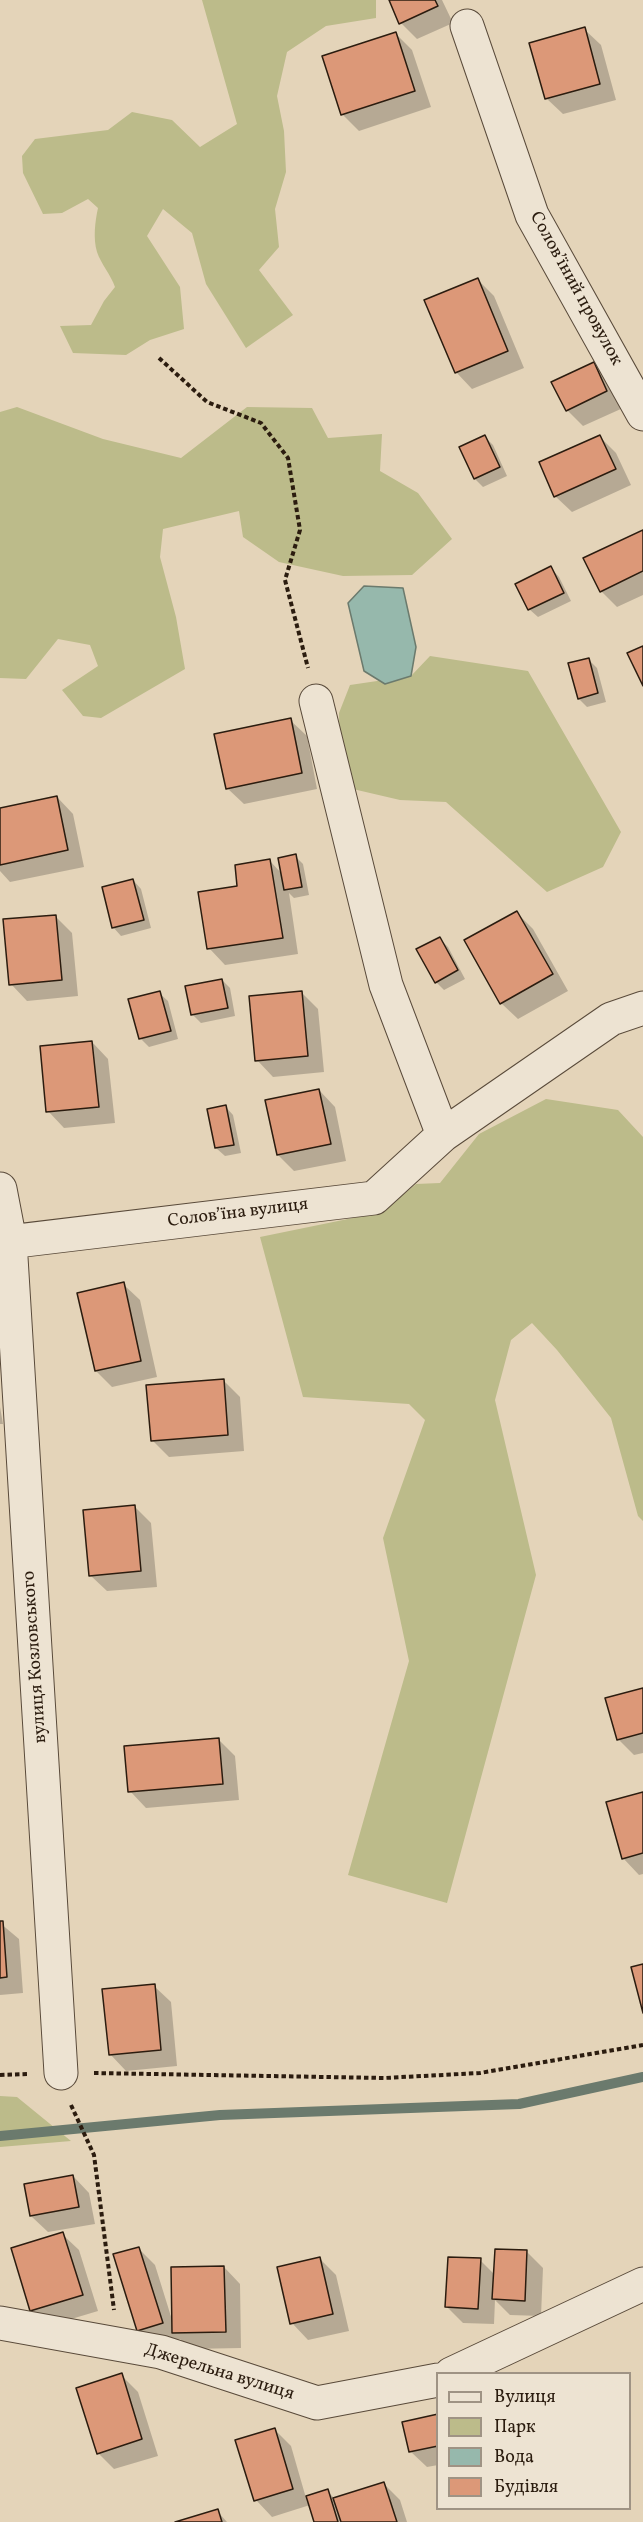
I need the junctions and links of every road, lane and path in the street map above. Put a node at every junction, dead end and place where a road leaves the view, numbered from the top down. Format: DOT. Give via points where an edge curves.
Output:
graph roads {
  1 [pos="467,26"];
  2 [pos="159,358"];
  3 [pos="643,414"];
  4 [pos="316,701"];
  5 [pos="643,1008"];
  6 [pos="443,1135"];
  7 [pos="0,1190"];
  8 [pos="5,1242"];
  9 [pos="643,2045"];
  10 [pos="61,2073"];
  11 [pos="76,2120"];
  12 [pos="643,2283"];
  13 [pos="0,2322"];
  14 [pos="118,2345"];
  15 [pos="453,2372"];
  16 [pos="436,2380"];
  1 -- 3 [label="street, Соловʼїний провулок" via="532,215"];
  2 -- 4 [label="path" via="207,402 261,423 288,458 300,530 285,580"];
  4 -- 6 [label="street" via="386,985"];
  5 -- 6 [label="street, Соловʼїна вулиця" via="611,1019"];
  6 -- 8 [label="street, Соловʼїна вулиця" via="374,1198"];
  7 -- 8 [label="street"];
  8 -- 10 [label="street, вулиця Козловського"];
  9 -- 10 [label="path" via="480,2073 394,2078"];
  11 -- 14 [label="path" via="94,2155"];
  12 -- 15 [label="street"];
  13 -- 14 [label="street, Джерельна вулиця"];
  14 -- 16 [label="street, Джерельна вулиця" via="161,2352 317,2403"];
}
